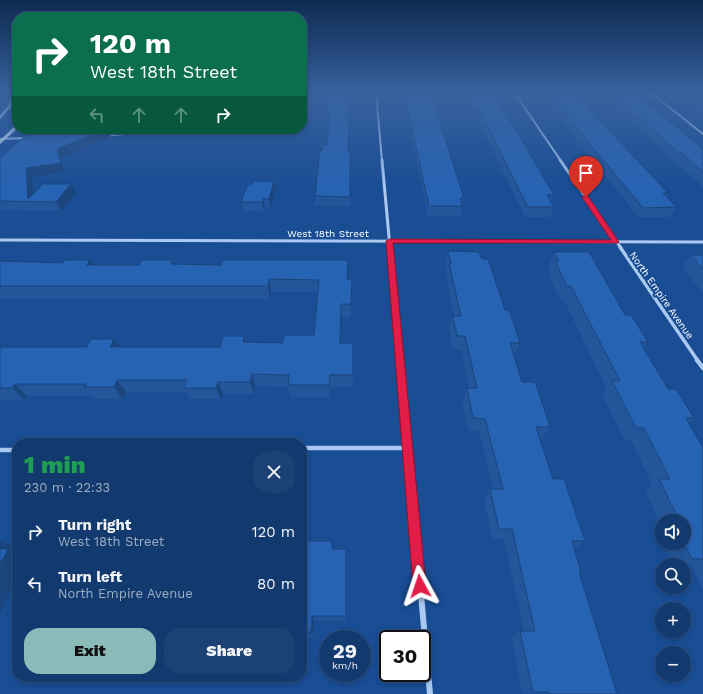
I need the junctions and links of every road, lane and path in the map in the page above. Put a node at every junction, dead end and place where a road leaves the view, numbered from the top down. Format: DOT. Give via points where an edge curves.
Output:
graph roads {
  1 [pos="379,124"];
  2 [pos="536,124"];
  3 [pos="691,124"];
  4 [pos="12,131"];
  5 [pos="123,134"];
  6 [pos="703,134"];
  7 [pos="104,136"];
  8 [pos="29,138"];
  9 [pos="3,139"];
  10 [pos="0,143"];
  11 [pos="0,240"];
  12 [pos="390,241"];
  13 [pos="616,242"];
  14 [pos="703,242"];
  15 [pos="703,368"];
  16 [pos="307,448"];
  17 [pos="407,448"];
  18 [pos="0,450"];
  19 [pos="12,450"];
  20 [pos="430,694"];
  1 -- 12 [label="street"];
  2 -- 13 [label="street, North Empire Avenue"];
  3 -- 6 [label="street"];
  4 -- 9 [label="main road"];
  5 -- 7 [label="street"];
  8 -- 9 [label="street"];
  9 -- 10 [label="main road"];
  11 -- 12 [label="street, West 18th Street"];
  12 -- 13 [label="street, West 18th Street"];
  12 -- 17 [label="street"];
  13 -- 14 [label="street, West 18th Street"];
  13 -- 15 [label="street, North Empire Avenue"];
  16 -- 17 [label="street"];
  17 -- 20 [label="street"];
  18 -- 19 [label="street"];
}
